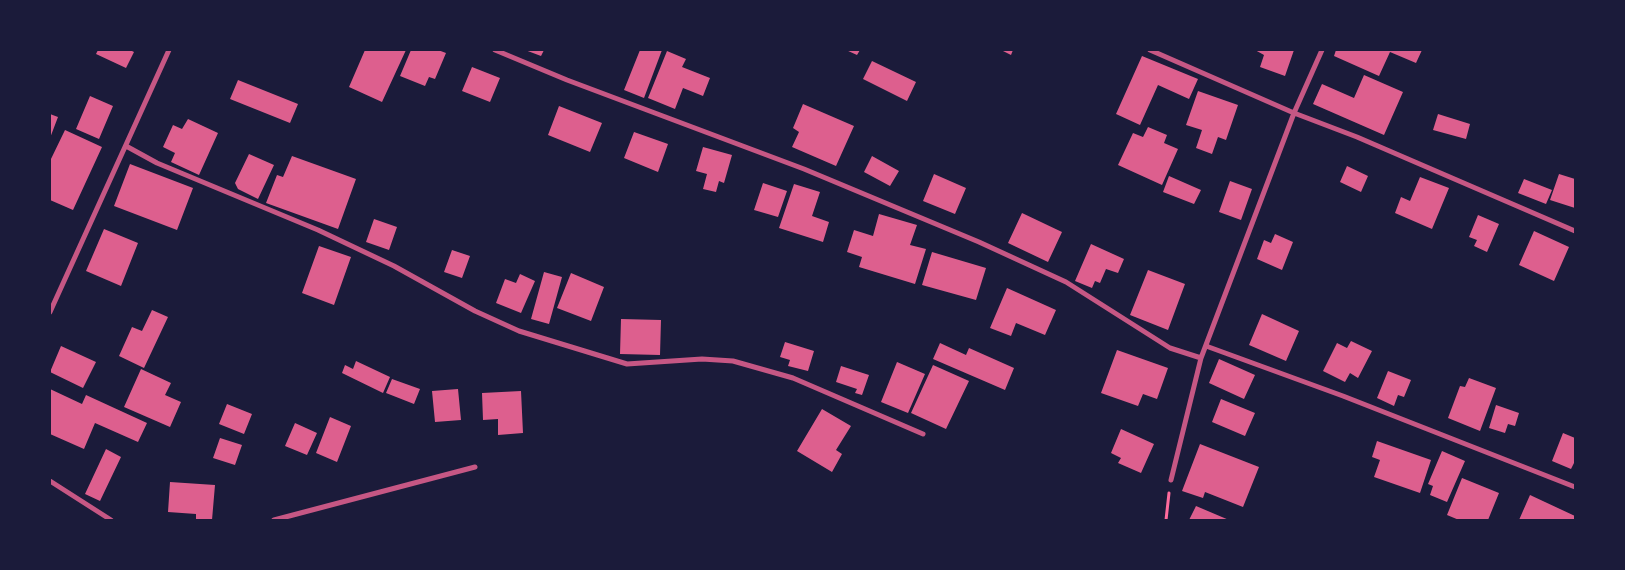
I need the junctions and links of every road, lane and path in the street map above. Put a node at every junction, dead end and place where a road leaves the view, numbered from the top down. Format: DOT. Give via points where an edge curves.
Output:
graph roads {
  1 [pos="169,50"];
  2 [pos="495,50"];
  3 [pos="1150,50"];
  4 [pos="1322,50"];
  5 [pos="1294,113"];
  6 [pos="126,146"];
  7 [pos="1575,231"];
  8 [pos="50,312"];
  9 [pos="1206,346"];
  10 [pos="1201,358"];
  11 [pos="923,434"];
  12 [pos="475,468"];
  13 [pos="1171,480"];
  14 [pos="50,481"];
  15 [pos="1575,487"];
  16 [pos="111,520"];
  17 [pos="274,520"];
  18 [pos="1166,520"];
  1 -- 6 [label="street"];
  2 -- 10 [label="street" via="804,169 979,242 1066,282 1170,348"];
  3 -- 5 [label="street"];
  4 -- 5 [label="street"];
  5 -- 7 [label="street"];
  5 -- 9 [label="street"];
  6 -- 8 [label="street"];
  6 -- 11 [label="street" via="158,163 327,234 519,332 627,364 702,358 733,361 793,378"];
  9 -- 10 [label="street"];
  9 -- 15 [label="street" via="1334,392"];
  10 -- 13 [label="street"];
  12 -- 17 [label="street"];
  13 -- 18 [label="path"];
  14 -- 16 [label="street"];
}
